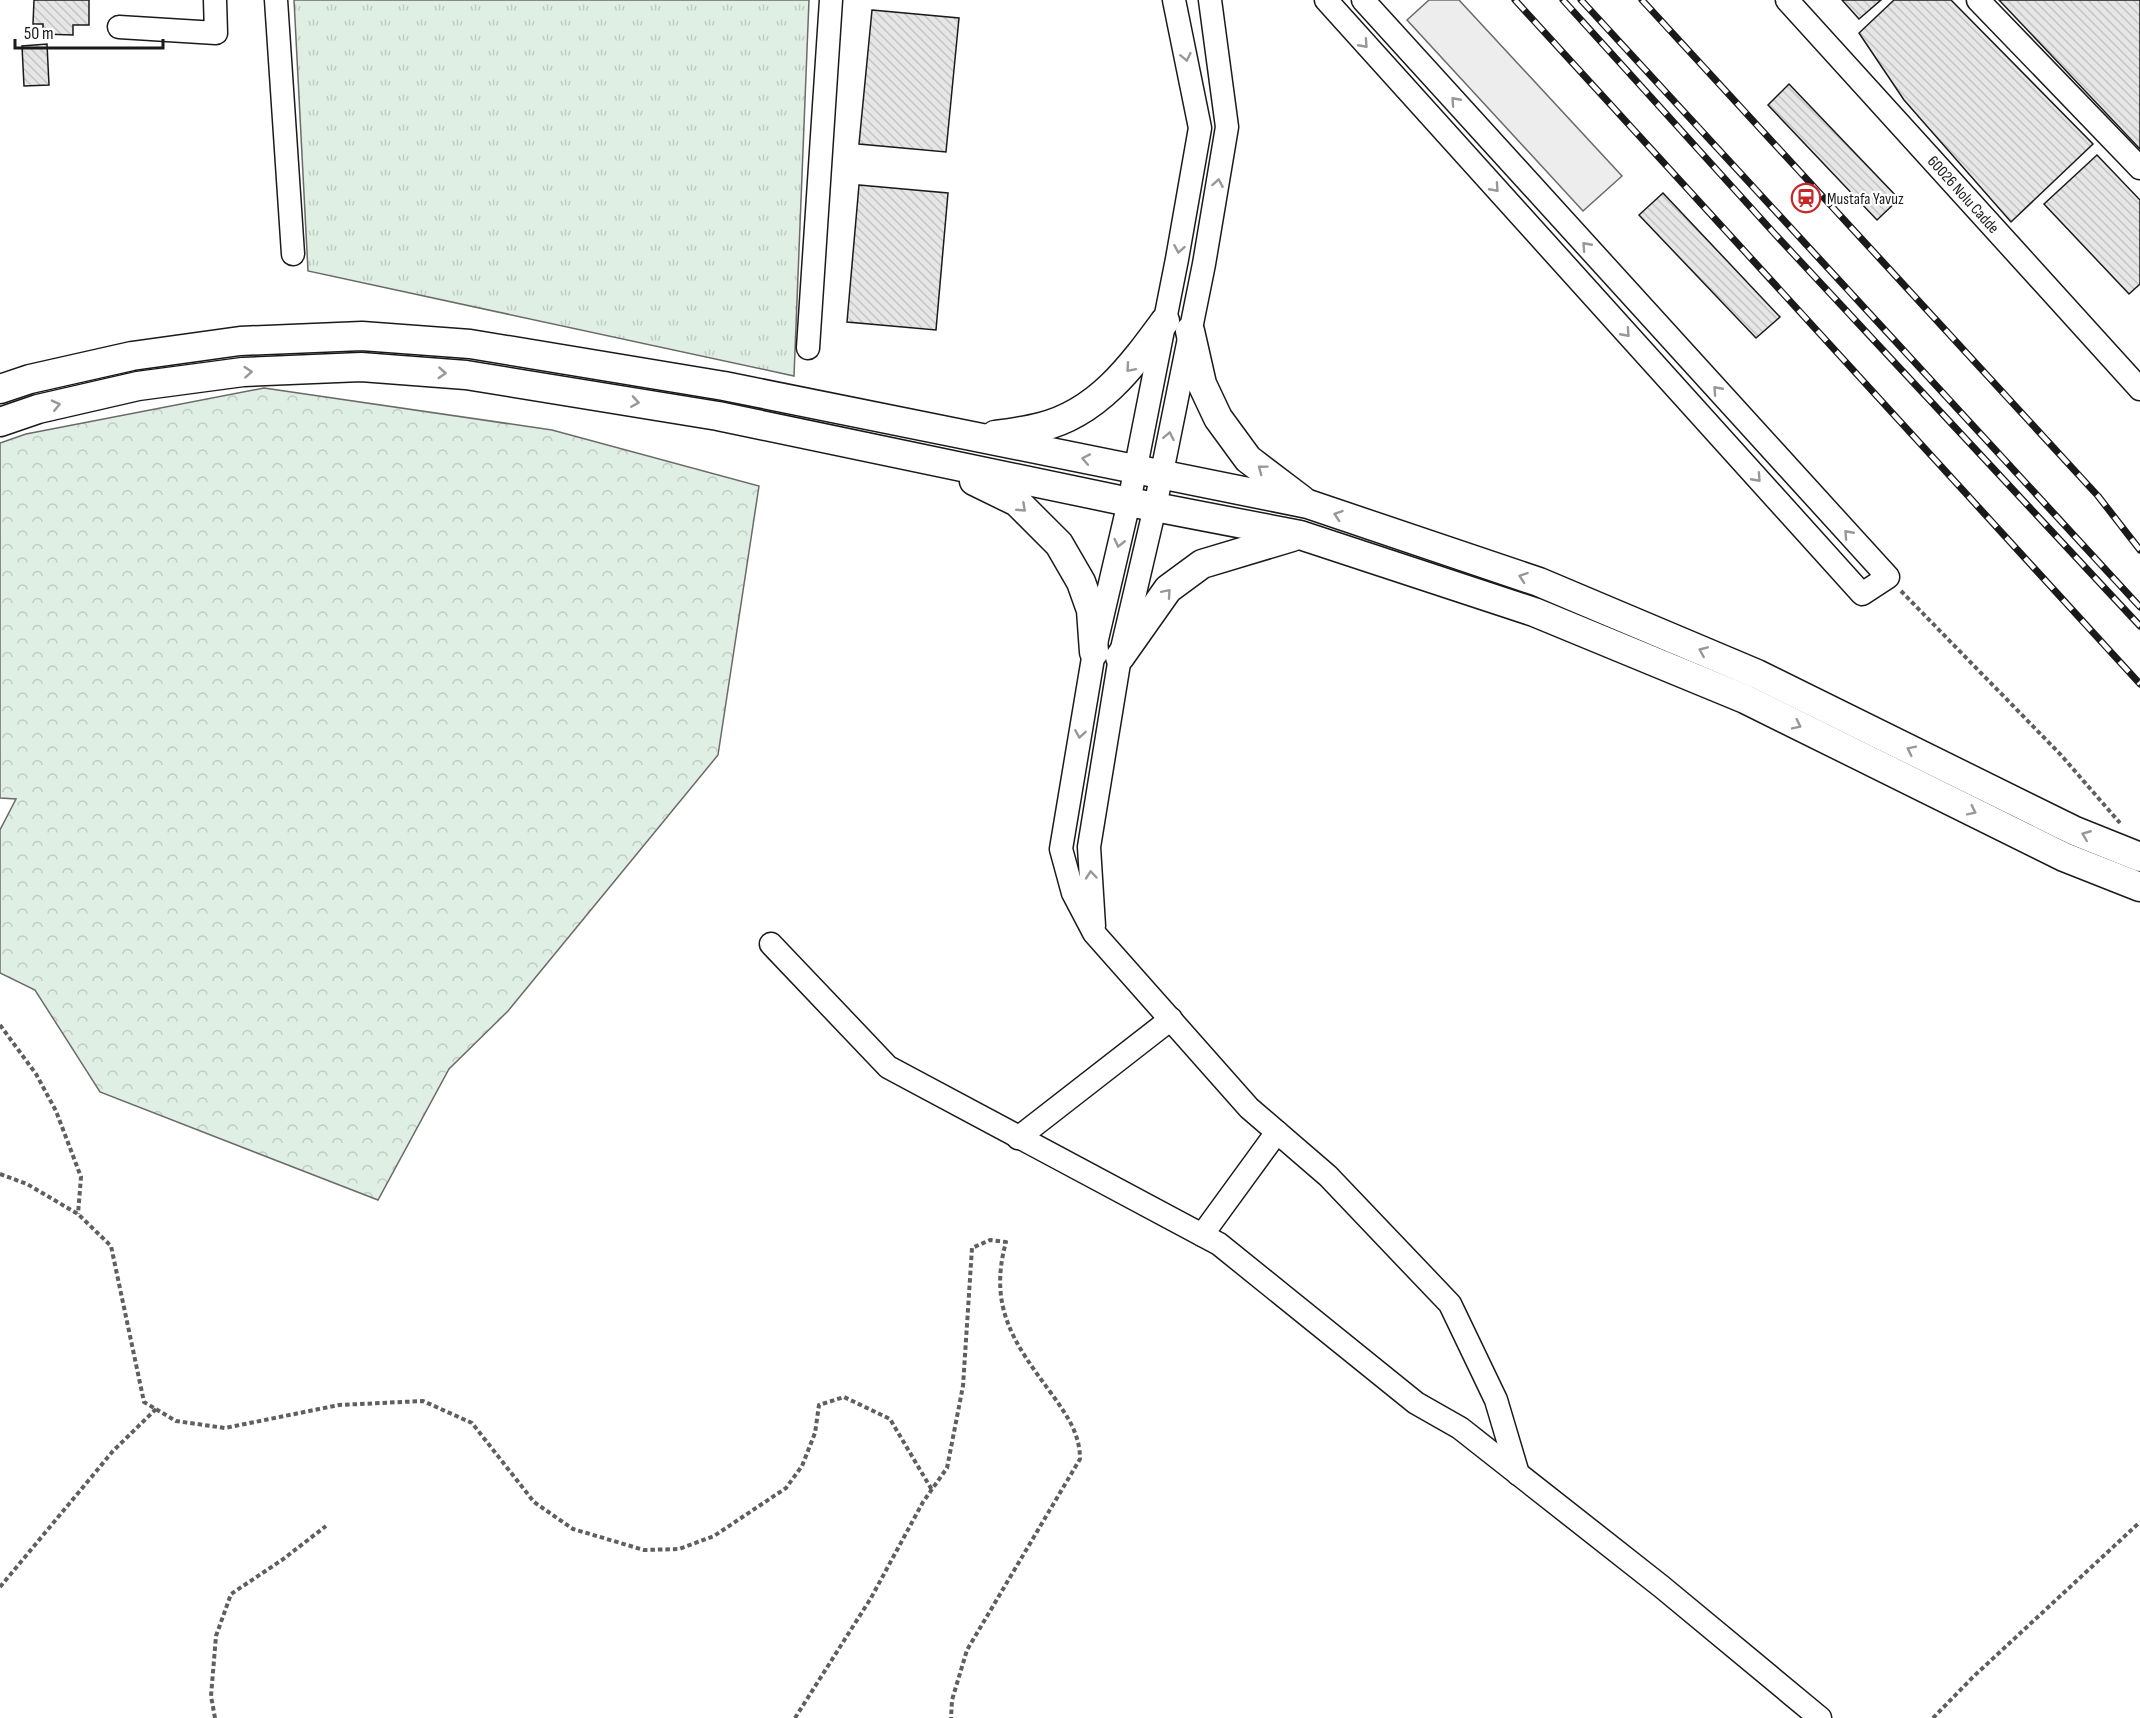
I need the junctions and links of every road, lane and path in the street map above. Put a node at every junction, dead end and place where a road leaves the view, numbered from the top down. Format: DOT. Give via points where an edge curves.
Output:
graph roads {
  1 [pos="215,0"];
  2 [pos="276,0"];
  3 [pos="831,0"];
  4 [pos="1174,0"];
  5 [pos="1210,0"];
  6 [pos="1326,0"];
  7 [pos="1363,0"];
  8 [pos="1787,0"];
  9 [pos="1978,0"];
  10 [pos="119,27"];
  11 [pos="2140,168"];
  12 [pos="293,254"];
  13 [pos="1178,326"];
  14 [pos="808,348"];
  15 [pos="2140,388"];
  16 [pos="0,389"];
  17 [pos="0,422"];
  18 [pos="980,438"];
  19 [pos="934,462"];
  20 [pos="1148,472"];
  21 [pos="1308,504"];
  22 [pos="1142,505"];
  23 [pos="1300,535"];
  24 [pos="1888,578"];
  25 [pos="1107,655"];
  26 [pos="2126,829"];
  27 [pos="2140,857"];
  28 [pos="2140,887"];
  29 [pos="771,944"];
  30 [pos="1171,1019"];
  31 [pos="0,1025"];
  32 [pos="1278,1132"];
  33 [pos="1018,1138"];
  34 [pos="0,1174"];
  35 [pos="78,1214"];
  36 [pos="1202,1235"];
  37 [pos="156,1409"];
  38 [pos="1518,1474"];
  39 [pos="932,1490"];
  40 [pos="2140,1522"];
  41 [pos="326,1526"];
  42 [pos="0,1587"];
  43 [pos="216,1718"];
  44 [pos="795,1718"];
  45 [pos="951,1718"];
  46 [pos="1820,1718"];
  47 [pos="1933,1718"];
  1 -- 10 [label="street" via="216,33"];
  2 -- 12 [label="street"];
  3 -- 14 [label="street"];
  4 -- 13 [label="street, one-way" via="1200,128"];
  13 -- 5 [label="street, one-way" via="1227,127"];
  6 -- 24 [label="street, one-way" via="1862,594"];
  24 -- 7 [label="street, one-way"];
  8 -- 15 [label="street, 60026 Nolu Cadde"];
  9 -- 11 [label="street"];
  13 -- 18 [label="main road, one-way" via="1090,406 1043,427"];
  13 -- 20 [label="street"];
  21 -- 13 [label="main road, one-way" via="1248,459 1218,418"];
  16 -- 18 [label="main road" via="132,356 240,341 362,336 493,347 724,386"];
  17 -- 19 [label="main road, one-way" via="138,386 243,372 362,367 466,375 718,416"];
  20 -- 18 [label="main road, one-way"];
  19 -- 22 [label="main road"];
  19 -- 25 [label="main road, one-way" via="1017,502 1059,544 1081,582"];
  20 -- 21 [label="main road"];
  20 -- 22 [label="street"];
  27 -- 21 [label="main road, one-way" via="2075,831 1757,674 1539,582"];
  22 -- 23 [label="main road"];
  22 -- 25 [label="street"];
  25 -- 23 [label="main road, one-way" via="1168,589 1202,564"];
  23 -- 28 [label="main road, one-way" via="1534,612 1745,699 2064,857"];
  24 -- 26 [label="path" via="2061,755"];
  25 -- 30 [label="street" via="1089,847 1094,933"];
  29 -- 33 [label="street" via="888,1067"];
  30 -- 32 [label="street" via="1249,1108"];
  30 -- 33 [label="street"];
  31 -- 35 [label="path" via="36,1074 56,1111 81,1177"];
  32 -- 36 [label="street"];
  32 -- 38 [label="street" via="1328,1176 1449,1304 1496,1400"];
  33 -- 36 [label="street"];
  34 -- 35 [label="path" via="27,1184"];
  35 -- 37 [label="path" via="111,1246 144,1402"];
  36 -- 38 [label="street" via="1219,1244 1416,1403 1460,1428"];
  37 -- 39 [label="path" via="176,1421 225,1428 339,1405 423,1401 472,1423 534,1502 573,1529 644,1550 679,1549 714,1536 786,1488 802,1466 815,1433 819,1404 844,1397 890,1419"];
  37 -- 42 [label="path" via="113,1451"];
  38 -- 46 [label="street"];
  39 -- 44 [label="path" via="872,1598"];
  39 -- 45 [label="path" via="947,1468 963,1386 972,1248 990,1240 1006,1242 1000,1285 1004,1317 1027,1361 1065,1412 1080,1441 1080,1459 967,1650 952,1700"];
  40 -- 47 [label="path"];
  41 -- 43 [label="path" via="231,1594 216,1636 211,1695"];
}
